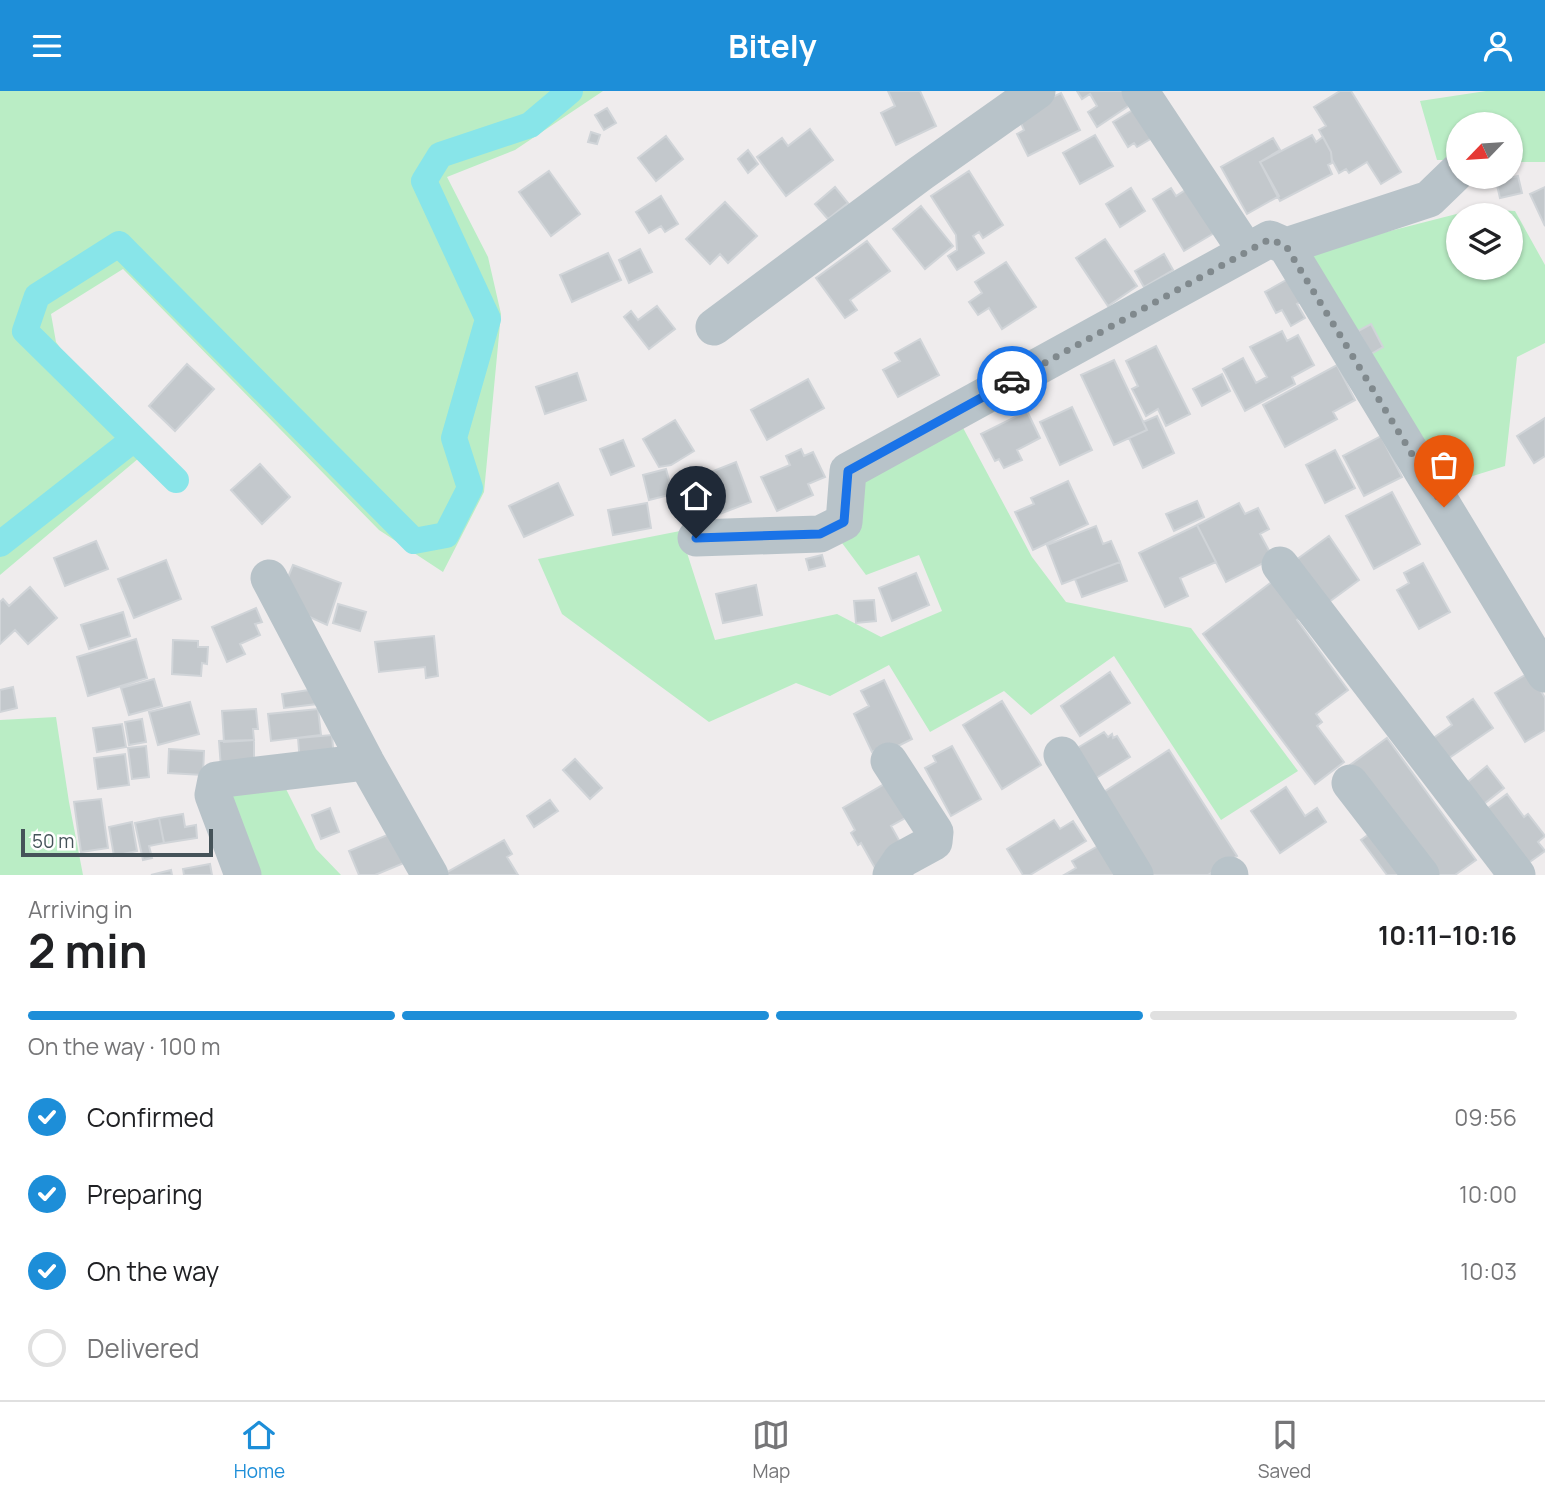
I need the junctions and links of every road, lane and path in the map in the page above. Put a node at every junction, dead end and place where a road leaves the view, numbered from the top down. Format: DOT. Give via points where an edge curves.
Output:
graph roads {
  1 [pos="1037,91"];
  2 [pos="1140,91"];
  3 [pos="1446,183"];
  4 [pos="1286,246"];
  5 [pos="1246,251"];
  6 [pos="714,327"];
  7 [pos="696,538"];
  8 [pos="1280,565"];
  9 [pos="269,578"];
  10 [pos="1545,674"];
  11 [pos="1062,755"];
  12 [pos="889,761"];
  13 [pos="366,762"];
  14 [pos="1350,783"];
  15 [pos="243,875"];
  16 [pos="430,875"];
  17 [pos="891,875"];
  18 [pos="1135,875"];
  19 [pos="1421,875"];
  20 [pos="1517,875"];
  1 -- 6 [label="street"];
  2 -- 5 [label="street"];
  3 -- 4 [label="street" via="1429,199"];
  4 -- 5 [label="street" via="1270,239"];
  4 -- 10 [label="street"];
  5 -- 7 [label="street" via="848,471 844,522 820,534"];
  8 -- 20 [label="street"];
  9 -- 13 [label="street"];
  11 -- 18 [label="street"];
  12 -- 17 [label="street" via="935,832 934,842 901,860"];
  13 -- 15 [label="street" via="216,780 213,795"];
  13 -- 16 [label="street"];
  14 -- 19 [label="street"];
}
